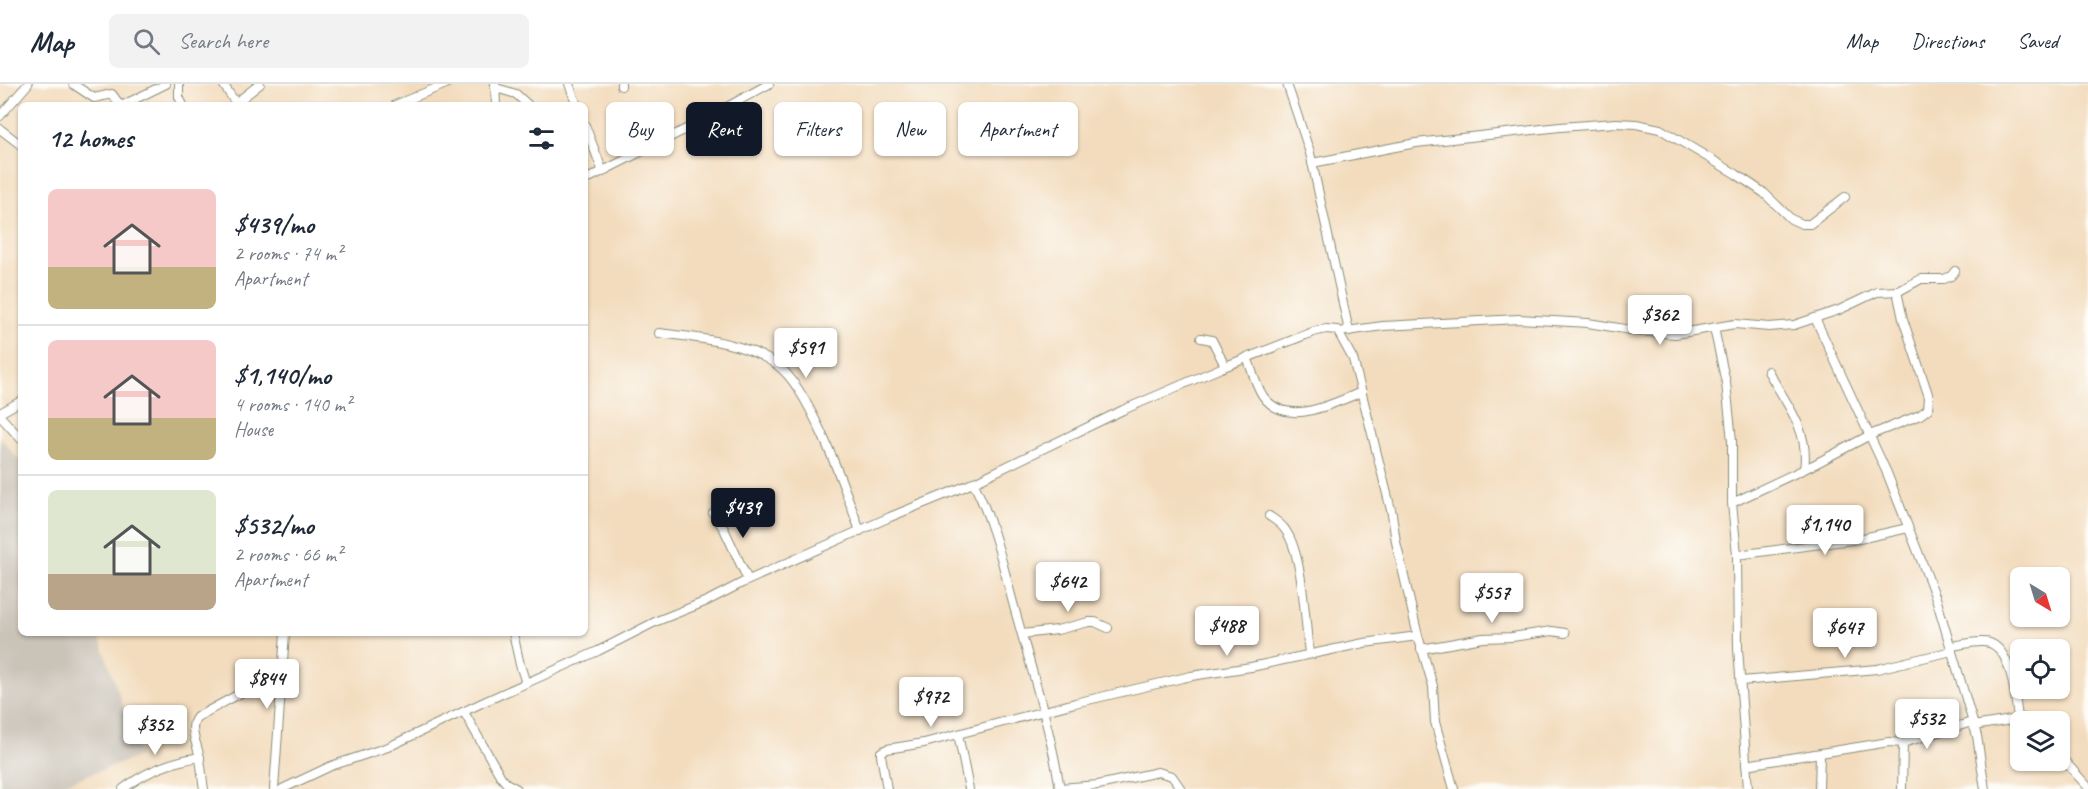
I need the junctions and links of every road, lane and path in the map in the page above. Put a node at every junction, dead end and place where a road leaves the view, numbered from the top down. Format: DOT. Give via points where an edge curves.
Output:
graph roads {
  1 [pos="28,84"];
  2 [pos="166,84"];
  3 [pos="179,84"];
  4 [pos="223,84"];
  5 [pos="260,84"];
  6 [pos="569,84"];
  7 [pos="769,84"];
  8 [pos="1287,84"];
  9 [pos="76,85"];
  10 [pos="444,85"];
  11 [pos="496,86"];
  12 [pos="119,102"];
  13 [pos="128,102"];
  14 [pos="182,102"];
  15 [pos="235,102"];
  16 [pos="238,102"];
  17 [pos="402,102"];
  18 [pos="496,102"];
  19 [pos="525,102"];
  20 [pos="576,102"];
  21 [pos="0,116"];
  22 [pos="0,129"];
  23 [pos="588,133"];
  24 [pos="18,143"];
  25 [pos="1312,163"];
  26 [pos="603,172"];
  27 [pos="588,179"];
  28 [pos="1845,197"];
  29 [pos="1955,271"];
  30 [pos="1897,291"];
  31 [pos="1815,318"];
  32 [pos="1714,328"];
  33 [pos="1349,331"];
  34 [pos="1339,332"];
  35 [pos="659,333"];
  36 [pos="1201,338"];
  37 [pos="1247,357"];
  38 [pos="1225,366"];
  39 [pos="1768,371"];
  40 [pos="1362,392"];
  41 [pos="18,403"];
  42 [pos="0,414"];
  43 [pos="18,435"];
  44 [pos="1870,435"];
  45 [pos="1804,469"];
  46 [pos="973,482"];
  47 [pos="1732,503"];
  48 [pos="713,513"];
  49 [pos="1269,516"];
  50 [pos="1908,528"];
  51 [pos="860,531"];
  52 [pos="1737,555"];
  53 [pos="747,580"];
  54 [pos="1108,628"];
  55 [pos="1565,633"];
  56 [pos="1022,634"];
  57 [pos="285,636"];
  58 [pos="514,636"];
  59 [pos="1418,636"];
  60 [pos="1952,648"];
  61 [pos="1421,649"];
  62 [pos="1309,653"];
  63 [pos="283,672"];
  64 [pos="1741,681"];
  65 [pos="526,682"];
  66 [pos="2017,711"];
  67 [pos="464,712"];
  68 [pos="1043,712"];
  69 [pos="2010,719"];
  70 [pos="1973,724"];
  71 [pos="958,734"];
  72 [pos="1903,743"];
  73 [pos="1820,754"];
  74 [pos="200,757"];
  75 [pos="1746,765"];
  76 [pos="2070,767"];
  77 [pos="2088,787"];
  78 [pos="123,789"];
  79 [pos="204,789"];
  80 [pos="274,789"];
  81 [pos="282,789"];
  82 [pos="517,789"];
  83 [pos="887,789"];
  84 [pos="969,789"];
  85 [pos="1060,789"];
  86 [pos="1181,789"];
  87 [pos="1454,789"];
  88 [pos="1748,789"];
  89 [pos="1819,789"];
  90 [pos="1902,789"];
  91 [pos="1984,789"];
  1 -- 21 [label="street"];
  2 -- 13 [label="street"];
  3 -- 14 [label="street"];
  4 -- 15 [label="street"];
  5 -- 16 [label="street"];
  6 -- 20 [label="street"];
  7 -- 26 [label="street"];
  8 -- 25 [label="street"];
  9 -- 12 [label="street" via="94,98 112,94"];
  10 -- 17 [label="street"];
  11 -- 18 [label="street"];
  11 -- 19 [label="street"];
  22 -- 24 [label="street"];
  23 -- 26 [label="street"];
  25 -- 28 [label="street" via="1416,143 1560,127 1636,124 1660,129 1736,174 1802,224 1810,224"];
  25 -- 33 [label="street"];
  26 -- 27 [label="street"];
  29 -- 30 [label="street" via="1944,279 1921,279"];
  30 -- 31 [label="street" via="1877,292"];
  30 -- 44 [label="street" via="1929,404 1920,415"];
  31 -- 32 [label="street" via="1794,325 1735,324"];
  31 -- 44 [label="street"];
  32 -- 33 [label="street" via="1675,334 1519,319"];
  32 -- 47 [label="street" via="1729,405"];
  33 -- 34 [label="street"];
  34 -- 37 [label="street" via="1313,332"];
  34 -- 40 [label="street" via="1353,359"];
  35 -- 51 [label="street" via="727,345 756,353 778,365 791,379 832,456"];
  36 -- 38 [label="street" via="1212,340"];
  37 -- 38 [label="street"];
  37 -- 40 [label="street" via="1264,397 1289,411 1315,409"];
  38 -- 46 [label="street"];
  39 -- 45 [label="street" via="1803,434"];
  40 -- 59 [label="street"];
  41 -- 42 [label="street"];
  42 -- 43 [label="street"];
  44 -- 45 [label="street"];
  44 -- 50 [label="street"];
  45 -- 47 [label="street"];
  46 -- 51 [label="street"];
  46 -- 56 [label="street" via="989,515"];
  47 -- 52 [label="street"];
  48 -- 53 [label="street"];
  49 -- 62 [label="street" via="1285,529 1294,551"];
  50 -- 52 [label="street" via="1858,539"];
  50 -- 60 [label="street"];
  51 -- 53 [label="street"];
  52 -- 64 [label="street"];
  53 -- 65 [label="street"];
  54 -- 56 [label="street" via="1089,622"];
  55 -- 61 [label="street" via="1483,638"];
  56 -- 68 [label="street"];
  57 -- 63 [label="street"];
  58 -- 65 [label="street"];
  59 -- 61 [label="street"];
  59 -- 62 [label="street"];
  60 -- 64 [label="street" via="1877,669"];
  60 -- 66 [label="street" via="1985,642 2001,650"];
  60 -- 70 [label="street"];
  61 -- 87 [label="street" via="1433,686 1435,722"];
  62 -- 68 [label="street" via="1134,688"];
  63 -- 74 [label="street" via="197,717 193,730"];
  63 -- 80 [label="street"];
  64 -- 75 [label="street"];
  65 -- 67 [label="street"];
  67 -- 81 [label="street"];
  67 -- 82 [label="street" via="501,777"];
  68 -- 71 [label="street"];
  68 -- 85 [label="street"];
  69 -- 70 [label="street"];
  70 -- 72 [label="street"];
  70 -- 91 [label="street"];
  71 -- 83 [label="street" via="881,752"];
  71 -- 84 [label="street"];
  72 -- 73 [label="street"];
  72 -- 90 [label="street"];
  73 -- 75 [label="street"];
  73 -- 89 [label="street"];
  74 -- 78 [label="street" via="139,777"];
  74 -- 79 [label="street"];
  75 -- 88 [label="street"];
  76 -- 77 [label="street"];
  85 -- 86 [label="street" via="1158,772 1172,776"];
}
